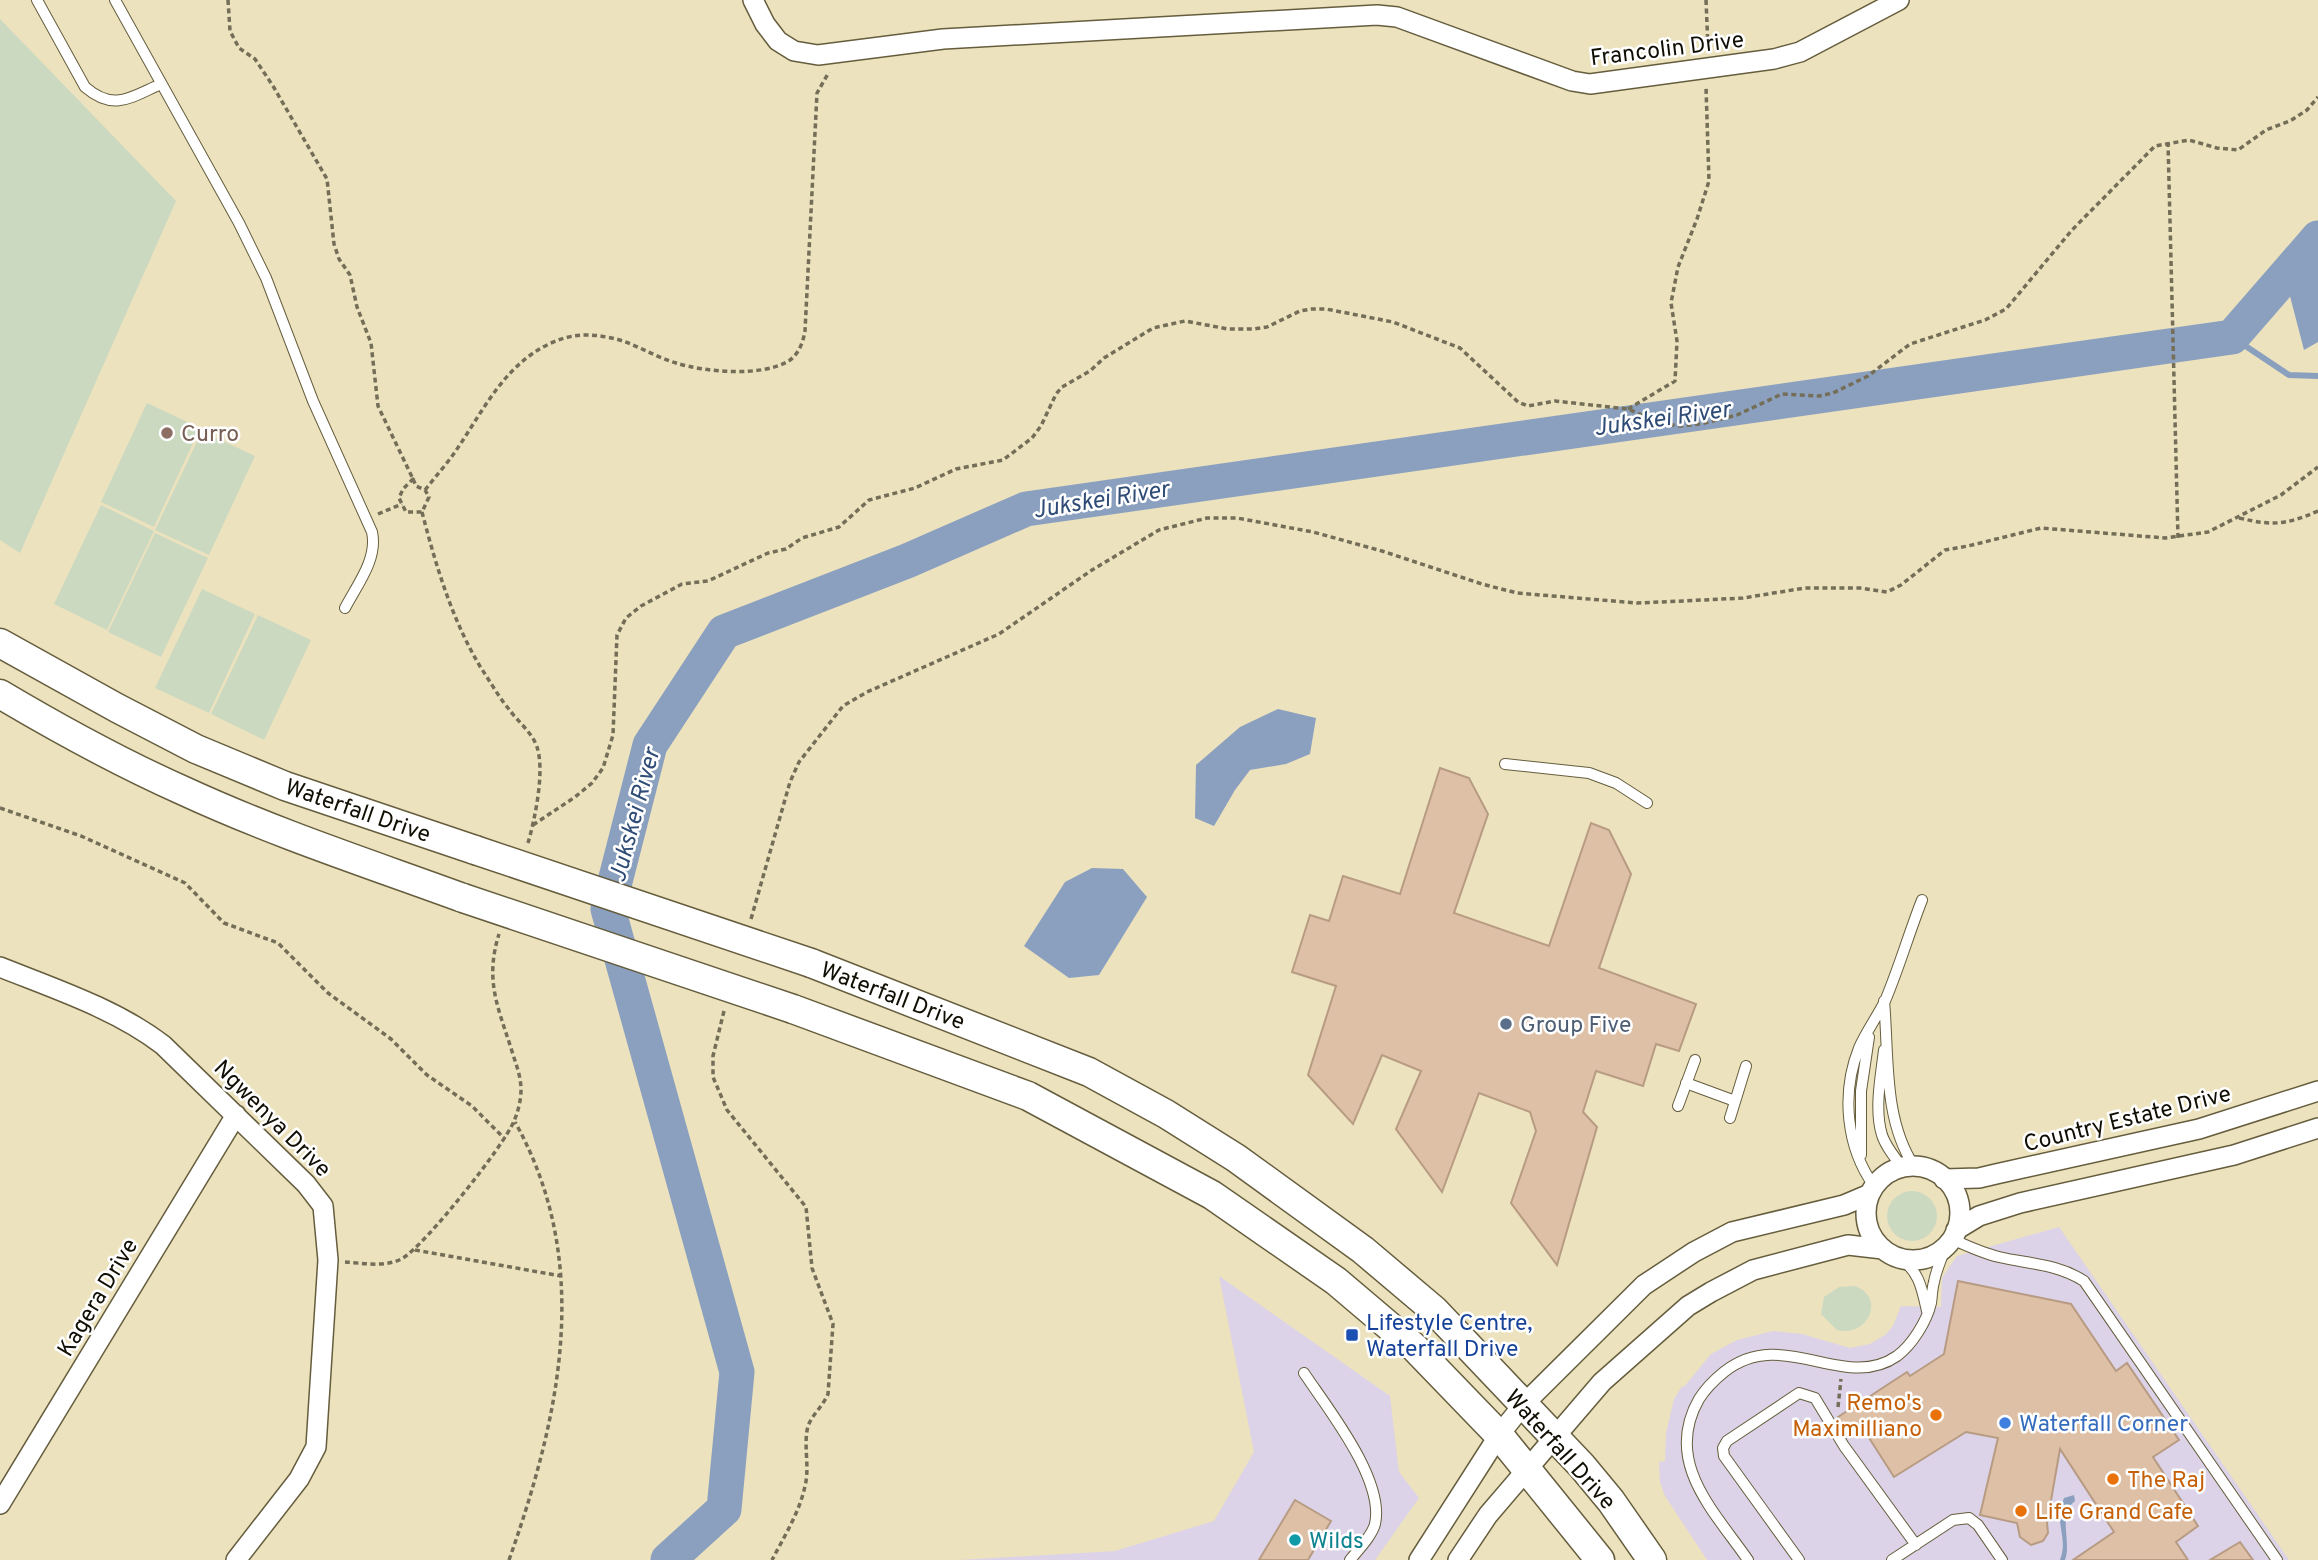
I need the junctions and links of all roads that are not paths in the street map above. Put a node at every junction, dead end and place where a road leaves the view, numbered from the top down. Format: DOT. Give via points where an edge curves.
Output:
graph roads {
  1 [pos="37,0"];
  2 [pos="115,0"];
  3 [pos="753,0"];
  4 [pos="1899,0"];
  5 [pos="161,84"];
  6 [pos="345,608"];
  7 [pos="0,643"];
  8 [pos="0,694"];
  9 [pos="1505,764"];
  10 [pos="1647,803"];
  11 [pos="1922,900"];
  12 [pos="0,967"];
  13 [pos="1884,1001"];
  14 [pos="1695,1060"];
  15 [pos="1746,1066"];
  16 [pos="1686,1083"];
  17 [pos="2318,1091"];
  18 [pos="1735,1101"];
  19 [pos="1678,1105"];
  20 [pos="236,1115"];
  21 [pos="1730,1118"];
  22 [pos="2318,1128"];
  23 [pos="1908,1167"];
  24 [pos="1944,1179"];
  25 [pos="1872,1190"];
  26 [pos="1951,1239"];
  27 [pos="1891,1253"];
  28 [pos="1927,1315"];
  29 [pos="1304,1374"];
  30 [pos="1523,1405"];
  31 [pos="1499,1435"];
  32 [pos="1555,1438"];
  33 [pos="1527,1469"];
  34 [pos="0,1504"];
  35 [pos="1916,1545"];
  36 [pos="236,1560"];
  37 [pos="1350,1560"];
  38 [pos="1419,1560"];
  39 [pos="1458,1560"];
  40 [pos="1600,1560"];
  41 [pos="1652,1560"];
  42 [pos="1748,1560"];
  43 [pos="1799,1560"];
  44 [pos="1892,1560"];
  45 [pos="2003,1560"];
  46 [pos="2277,1560"];
  1 -- 5 [label="lane" via="85,87 96,96 120,102"];
  2 -- 5 [label="lane"];
  3 -- 4 [label="street, Francolin Drive" via="783,46 818,55 979,36 1377,15 1397,17 1590,84 1800,52"];
  5 -- 6 [label="lane" via="265,278 366,519 373,550"];
  7 -- 30 [label="main road, Waterfall Drive, bridge" via="196,748 285,786 811,963 1089,1072 1236,1158 1363,1250 1434,1310"];
  8 -- 31 [label="main road, Waterfall Drive, bridge" via="183,791 289,835 793,1009 1028,1096 1212,1195 1336,1281 1415,1348"];
  9 -- 10 [label="lane" via="1589,773 1616,783"];
  11 -- 13 [label="lane"];
  12 -- 20 [label="street, Ngwenya Drive" via="149,1035"];
  13 -- 23 [label="lane" via="1880,1128 1886,1143"];
  13 -- 25 [label="lane" via="1852,1069 1848,1092 1850,1122"];
  14 -- 16 [label="lane"];
  15 -- 18 [label="lane"];
  16 -- 18 [label="lane"];
  16 -- 19 [label="lane"];
  17 -- 24 [label="street, Country Estate Drive" via="2162,1138 1979,1178"];
  18 -- 21 [label="lane"];
  20 -- 34 [label="street, Kagera Drive"];
  20 -- 36 [label="street, Ngwenya Drive" via="317,1195 324,1213 328,1260 316,1447 309,1465"];
  22 -- 26 [label="street" via="2234,1155 2020,1203 1979,1216"];
  23 -- 24 [label="street" via="1934,1171"];
  23 -- 25 [label="street" via="1887,1174"];
  24 -- 26 [label="street" via="1958,1202 1959,1216"];
  25 -- 27 [label="street" via="1867,1223 1873,1237"];
  25 -- 30 [label="street" via="1844,1205 1732,1232 1693,1252 1644,1285"];
  26 -- 27 [label="street" via="1924,1259"];
  26 -- 28 [label="lane" via="1934,1280"];
  26 -- 46 [label="lane" via="1977,1251 2063,1269 2084,1281"];
  27 -- 28 [label="lane" via="1914,1270"];
  27 -- 32 [label="street" via="1848,1245 1753,1270 1710,1292 1602,1382"];
  28 -- 42 [label="lane" via="1896,1357 1862,1367 1842,1367 1781,1354 1758,1354 1734,1364 1705,1389 1688,1430 1690,1471"];
  29 -- 37 [label="lane" via="1344,1430 1374,1493 1374,1527"];
  30 -- 31 [label="street"];
  30 -- 32 [label="main road, Waterfall Drive"];
  31 -- 33 [label="main road, Waterfall Drive"];
  31 -- 38 [label="street"];
  32 -- 33 [label="street"];
  32 -- 41 [label="main road, Waterfall Drive" via="1611,1501"];
  33 -- 39 [label="street"];
  33 -- 40 [label="main road, Waterfall Drive"];
  35 -- 43 [label="lane" via="1815,1398 1799,1393 1723,1448 1724,1456"];
  35 -- 44 [label="lane"];
  35 -- 45 [label="lane" via="1953,1520 1969,1518"];
}
